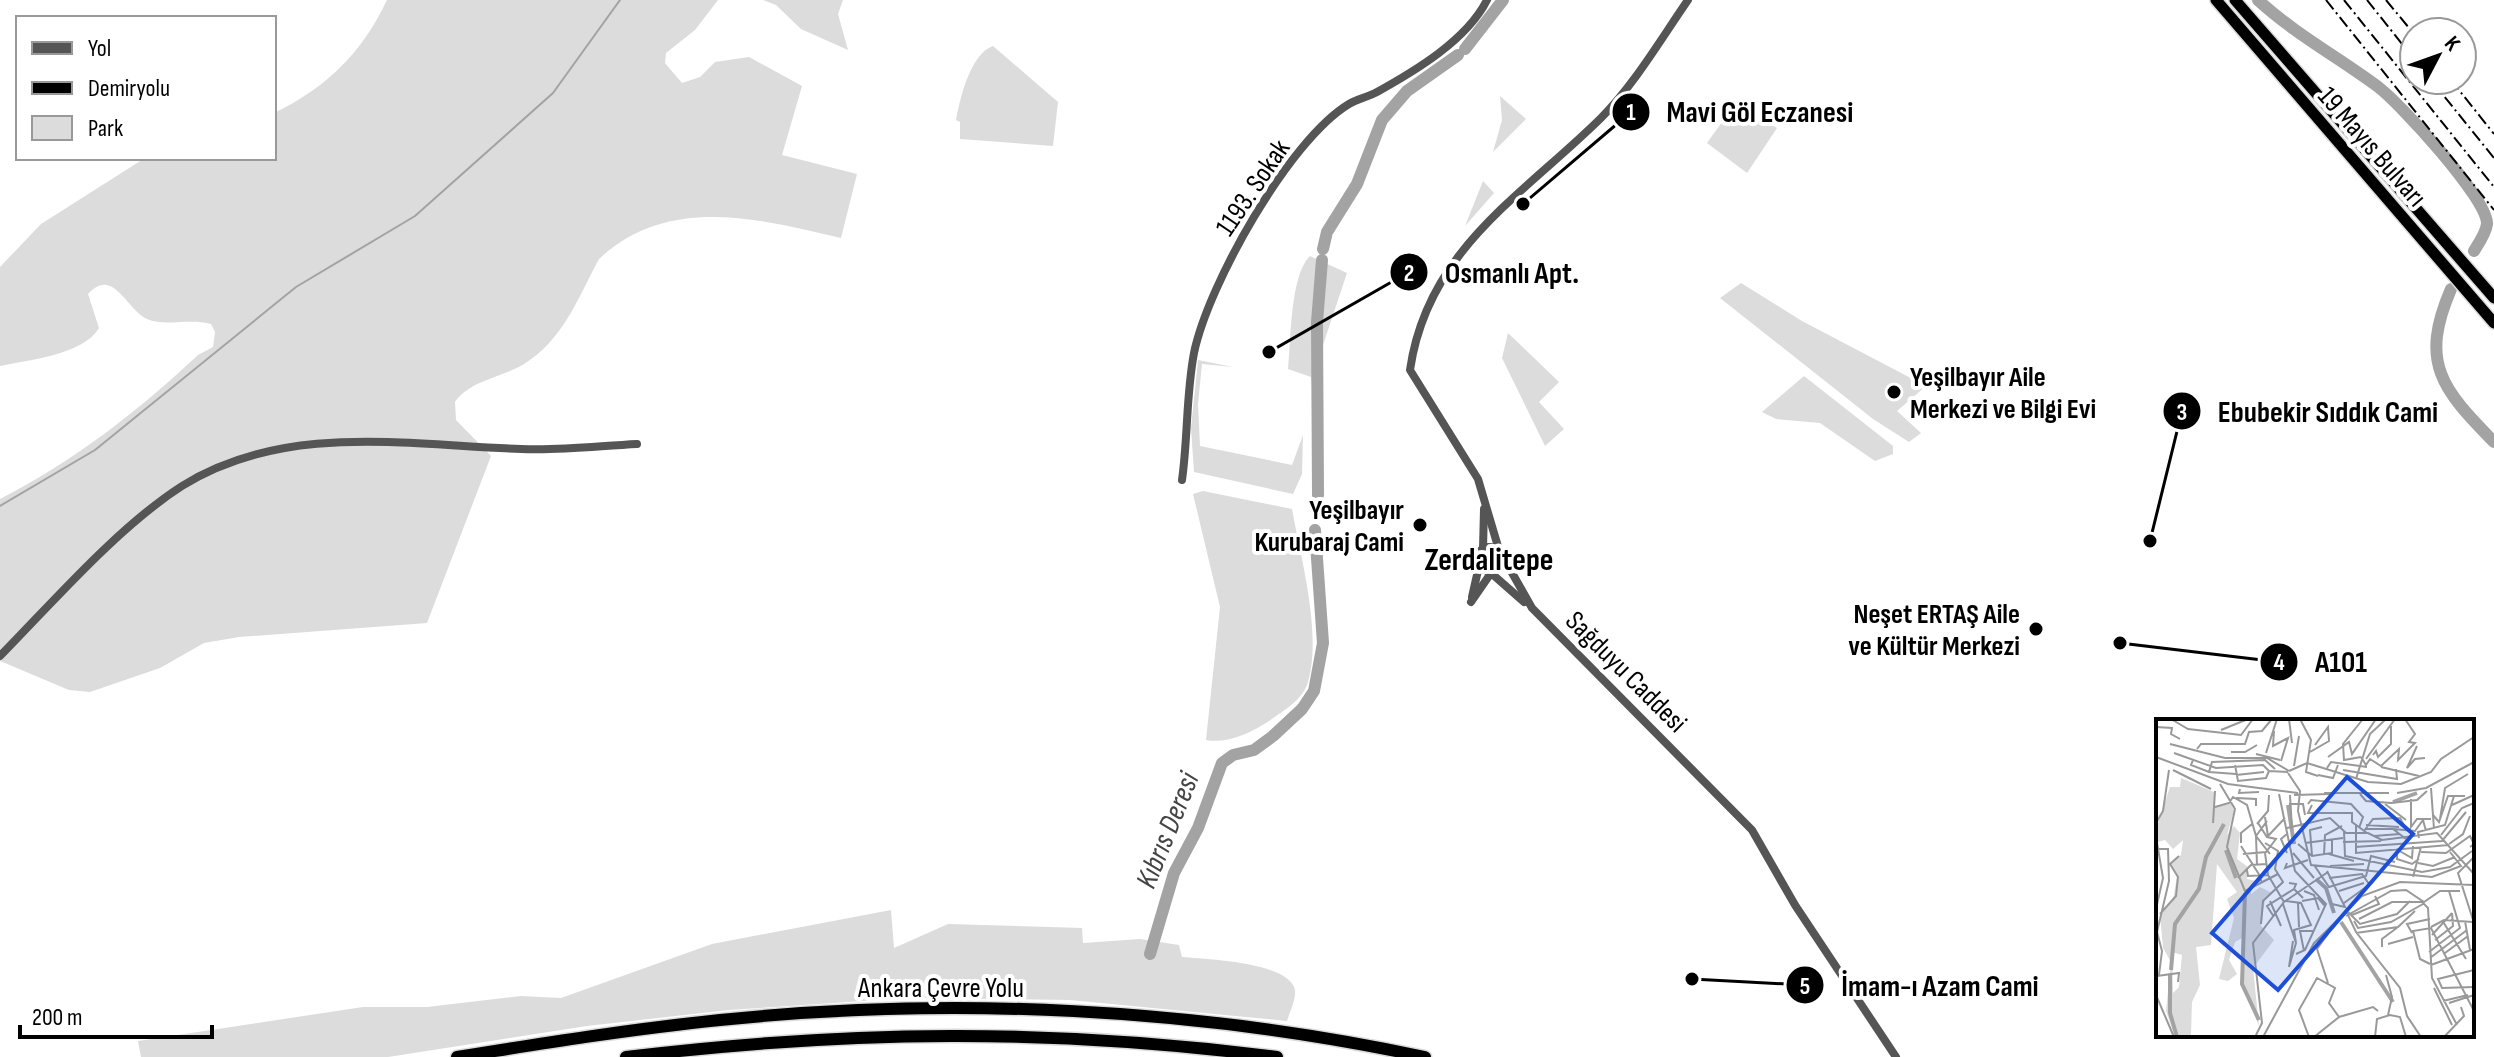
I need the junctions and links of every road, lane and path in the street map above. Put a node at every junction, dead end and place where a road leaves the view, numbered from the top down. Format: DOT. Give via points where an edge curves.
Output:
graph roads {
  1 [pos="1487,0"];
  2 [pos="1688,0"];
  3 [pos="2216,0"];
  4 [pos="2235,0"];
  5 [pos="2468,268"];
  6 [pos="2494,288"];
  7 [pos="2494,298"];
  8 [pos="2482,309"];
  9 [pos="2494,323"];
  10 [pos="2494,330"];
  11 [pos="637,444"];
  12 [pos="1182,480"];
  13 [pos="1484,505"];
  14 [pos="1483,549"];
  15 [pos="1499,550"];
  16 [pos="1479,566"];
  17 [pos="1491,573"];
  18 [pos="1532,608"];
  19 [pos="0,656"];
  20 [pos="457,1057"];
  21 [pos="626,1057"];
  22 [pos="1277,1057"];
  23 [pos="1425,1057"];
  24 [pos="1896,1057"];
  1 -- 12 [label="street, 1193. Sokak" via="1460,35 1375,93 1348,104 1292,161 1248,226 1197,340"];
  2 -- 13 [label="street, Sağduyu Caddesi" via="1601,118 1490,218 1431,295 1410,370 1478,479"];
  3 -- 8 [label="highway, 19 Mayıs Bulvarı"];
  4 -- 5 [label="highway, 19 Mayıs Bulvarı"];
  5 -- 6 [label="highway"];
  5 -- 7 [label="highway, 19 Mayıs Bulvarı"];
  8 -- 9 [label="highway, 19 Mayıs Bulvarı"];
  8 -- 10 [label="highway"];
  11 -- 19 [label="street" via="525,450 308,443 228,464 157,504"];
  13 -- 14 [label="street"];
  13 -- 15 [label="street, Sağduyu Caddesi"];
  14 -- 15 [label="street"];
  14 -- 16 [label="street"];
  15 -- 17 [label="street" via="1500,560"];
  15 -- 18 [label="street, Sağduyu Caddesi"];
  16 -- 17 [label="street"];
  16 -- 17 [label="street" via="1471,602"];
  17 -- 18 [label="street"];
  18 -- 24 [label="street, Sağduyu Caddesi" via="1752,830"];
  20 -- 23 [label="highway, Ankara Çevre Yolu" via="720,1020 986,1009 1246,1028"];
  21 -- 22 [label="highway, Ankara Çevre Yolu" via="730,1045 961,1034 1059,1036"];
}
